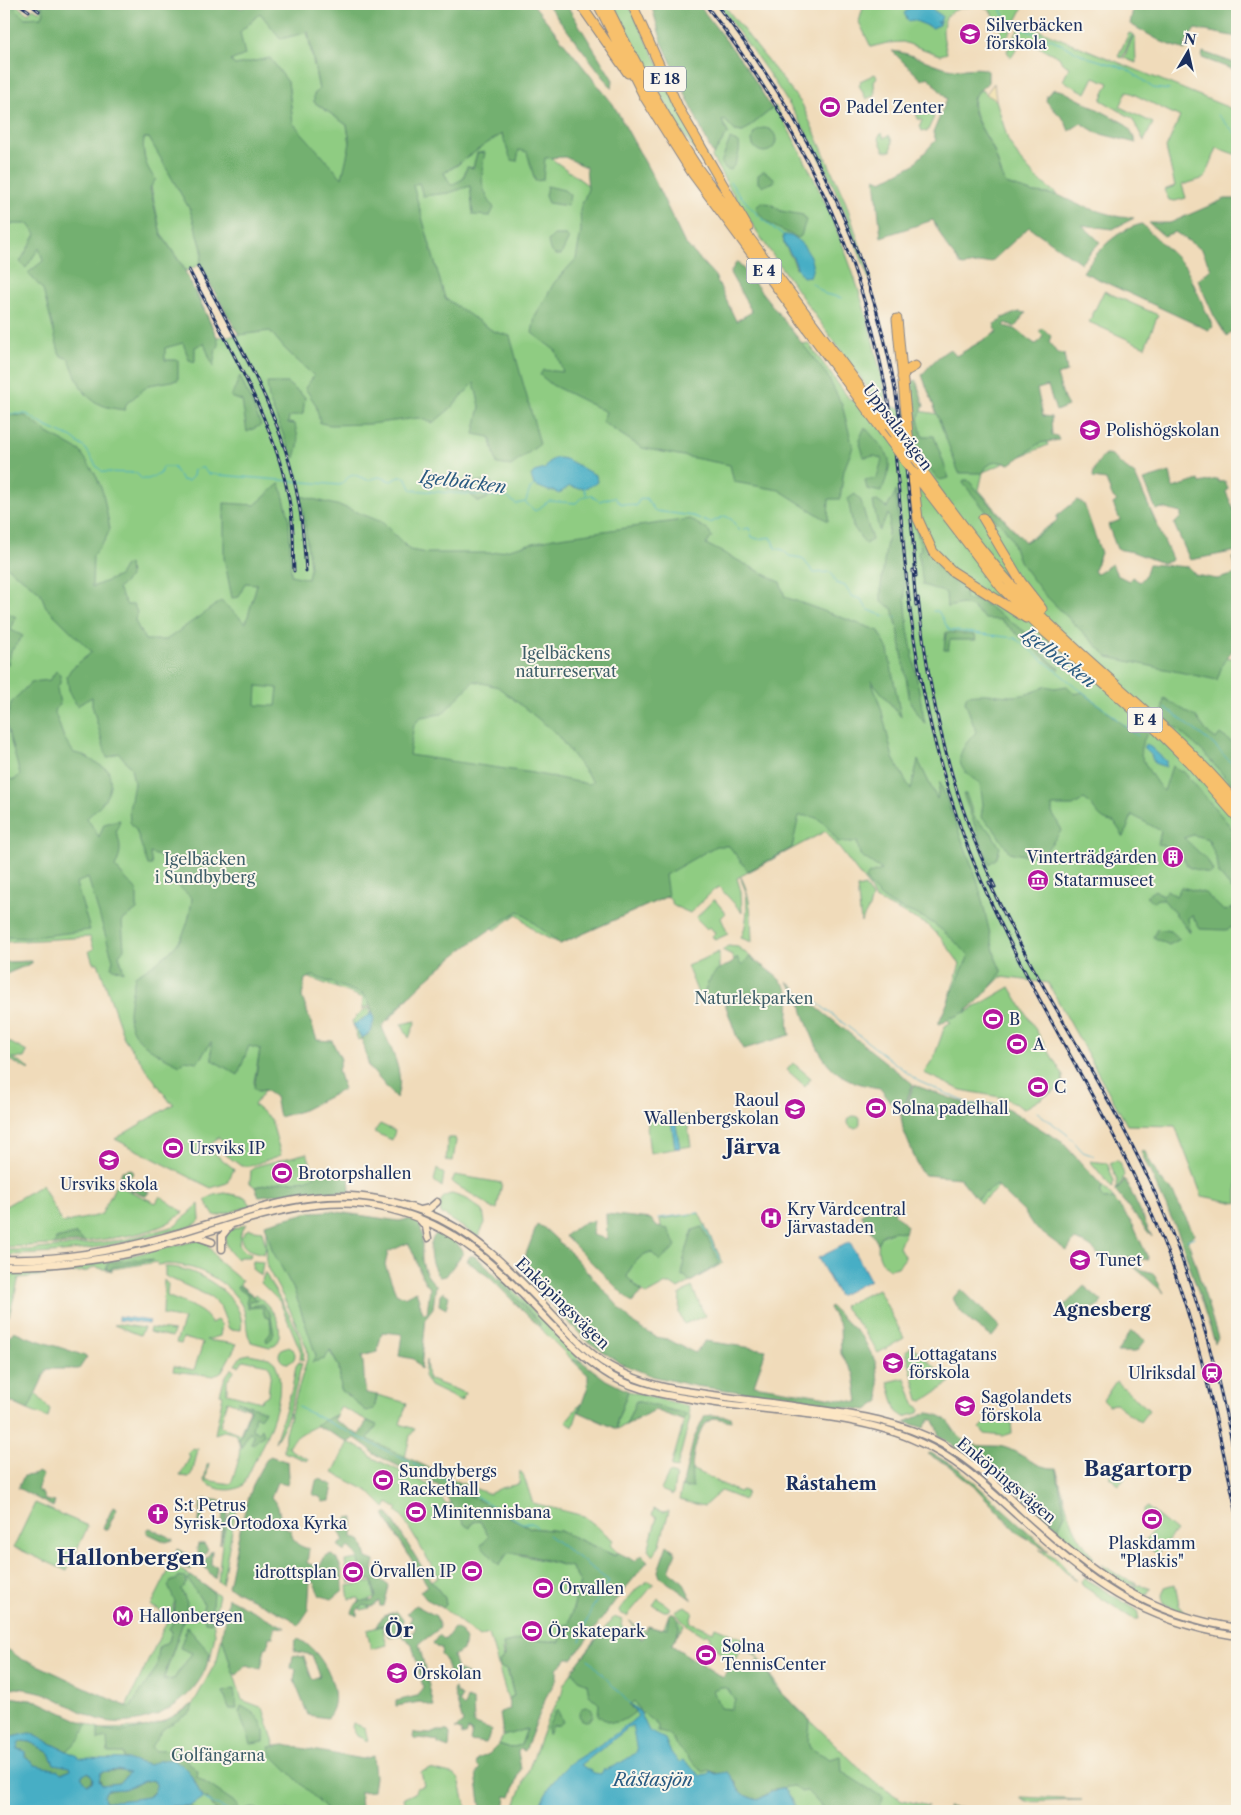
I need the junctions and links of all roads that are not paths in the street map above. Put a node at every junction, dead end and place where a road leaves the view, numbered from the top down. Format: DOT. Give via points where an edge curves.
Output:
graph roads {
  1 [pos="580,4"];
  2 [pos="585,4"];
  3 [pos="598,4"];
  4 [pos="606,4"];
  5 [pos="632,4"];
  6 [pos="644,96"];
  7 [pos="804,311"];
  8 [pos="897,319"];
  9 [pos="915,366"];
  10 [pos="902,377"];
  11 [pos="983,518"];
  12 [pos="1044,631"];
  13 [pos="1066,639"];
  14 [pos="1237,804"];
  15 [pos="1237,817"];
  16 [pos="421,1210"];
  17 [pos="418,1218"];
  18 [pos="442,1219"];
  19 [pos="230,1225"];
  20 [pos="443,1229"];
  21 [pos="190,1237"];
  22 [pos="212,1242"];
  23 [pos="222,1249"];
  24 [pos="4,1260"];
  25 [pos="4,1266"];
  26 [pos="881,1420"];
  27 [pos="873,1425"];
  28 [pos="886,1429"];
  29 [pos="1150,1608"];
  30 [pos="1237,1628"];
  31 [pos="1237,1636"];
  1 -- 6 [label="highway, E 18"];
  2 -- 6 [label="highway"];
  3 -- 6 [label="highway, Uppsalavägen / E 4"];
  4 -- 7 [label="highway, Uppsalavägen / E 4" via="677,136"];
  5 -- 7 [label="highway, E 18" via="694,137 745,224"];
  6 -- 12 [label="highway, Uppsalavägen / E 4, bridge" via="716,208 914,473 1001,587"];
  7 -- 13 [label="highway, Uppsalavägen / E 4, bridge" via="1006,580"];
  8 -- 10 [label="highway"];
  9 -- 10 [label="highway"];
  10 -- 12 [label="highway" via="916,510 928,544 952,571"];
  11 -- 13 [label="highway" via="1021,582"];
  12 -- 15 [label="highway, Uppsalavägen / E 4" via="1158,731"];
  13 -- 14 [label="highway, Uppsalavägen / E 4" via="1168,730"];
  16 -- 18 [label="main road, Enköpingsvägen"];
  16 -- 18 [label="main road" via="437,1202 437,1211"];
  16 -- 24 [label="main road, Enköpingsvägen" via="374,1198 315,1196 270,1204 135,1245 73,1255"];
  17 -- 19 [label="main road, Enköpingsvägen" via="377,1206 332,1203 289,1208"];
  17 -- 20 [label="main road, Enköpingsvägen"];
  17 -- 20 [label="main road" via="426,1227 428,1238 432,1231"];
  18 -- 26 [label="main road, Enköpingsvägen" via="488,1250 590,1351 630,1376 673,1390"];
  19 -- 21 [label="main road, Enköpingsvägen"];
  19 -- 23 [label="main road" via="224,1233"];
  20 -- 27 [label="main road, Enköpingsvägen" via="485,1257 579,1352 621,1381 672,1397"];
  21 -- 22 [label="main road"];
  21 -- 25 [label="main road, Enköpingsvägen" via="141,1251 90,1260"];
  26 -- 27 [label="main road"];
  26 -- 28 [label="main road"];
  26 -- 29 [label="main road, Enköpingsvägen" via="906,1427 958,1454 1085,1565"];
  27 -- 28 [label="main road, Enköpingsvägen"];
  28 -- 29 [label="main road, Enköpingsvägen" via="922,1442 954,1460 1084,1574 1110,1591"];
  29 -- 30 [label="main road, Enköpingsvägen"];
  29 -- 31 [label="main road, Enköpingsvägen" via="1190,1627"];
}
